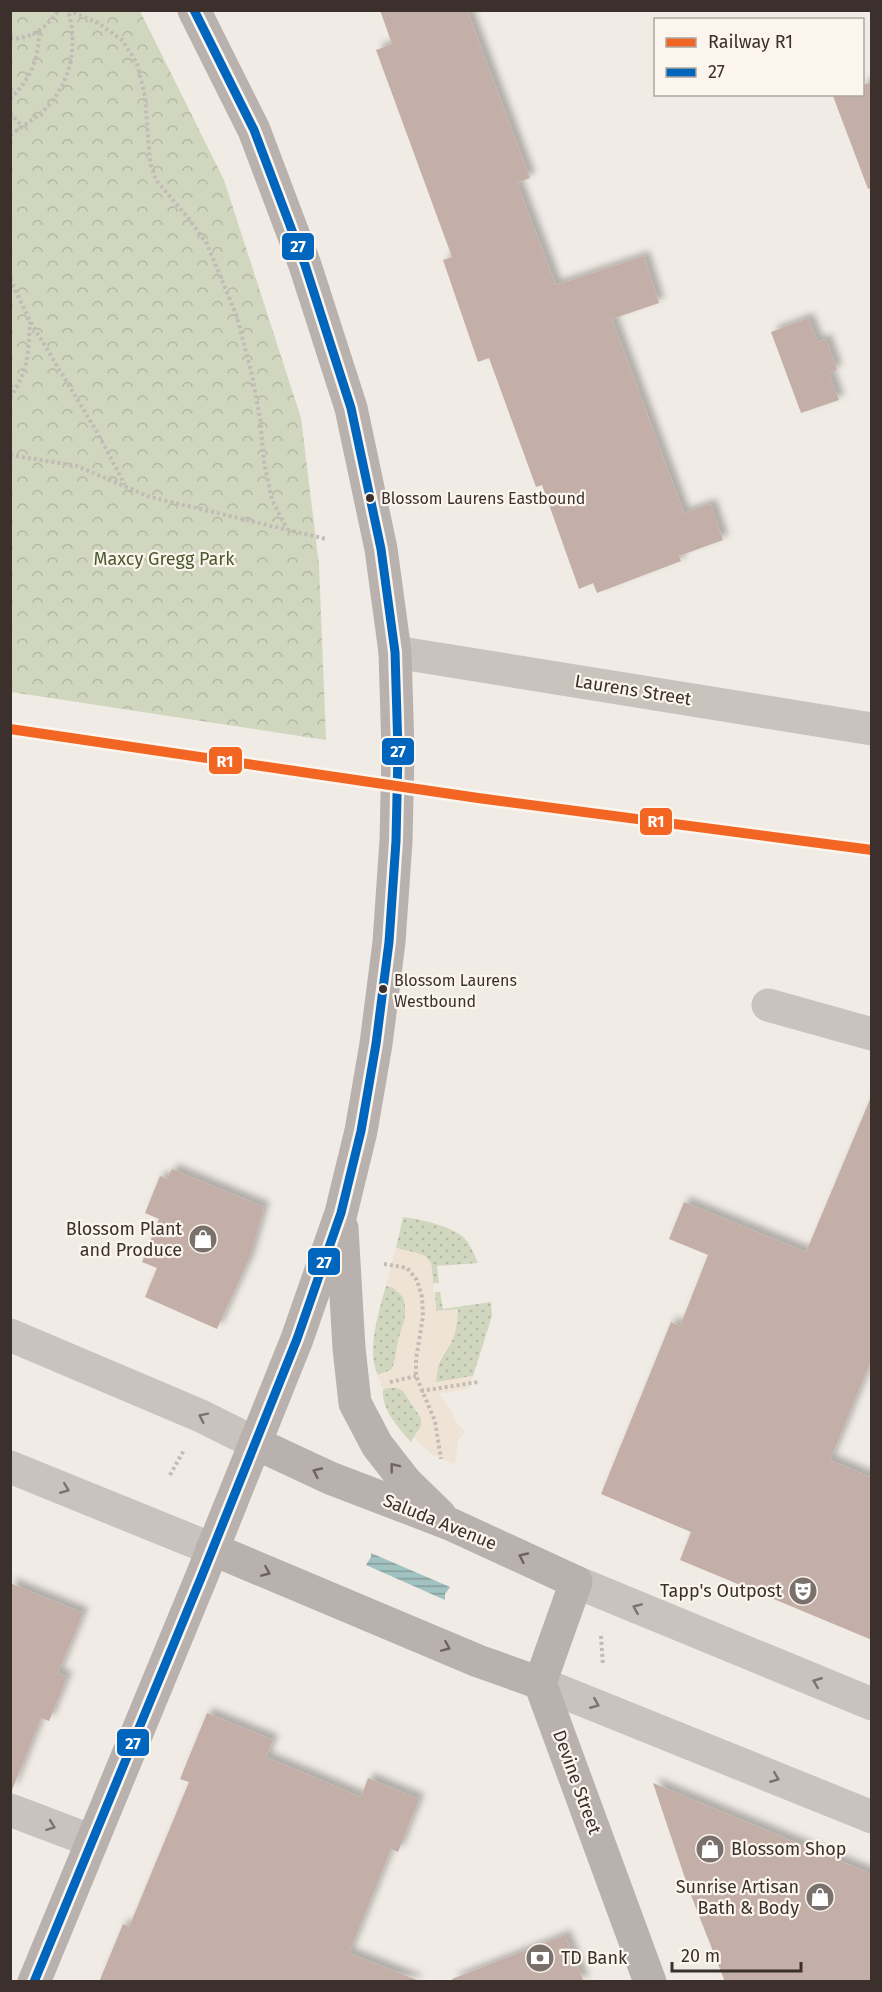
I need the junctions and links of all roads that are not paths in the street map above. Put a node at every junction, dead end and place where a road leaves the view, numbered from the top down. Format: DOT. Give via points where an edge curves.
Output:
graph roads {
  1 [pos="194,10"];
  2 [pos="395,652"];
  3 [pos="872,729"];
  4 [pos="768,1005"];
  5 [pos="872,1034"];
  6 [pos="341,1213"];
  7 [pos="10,1335"];
  8 [pos="255,1443"];
  9 [pos="10,1467"];
  10 [pos="450,1524"];
  11 [pos="212,1549"];
  12 [pos="576,1582"];
  13 [pos="540,1683"];
  14 [pos="872,1704"];
  15 [pos="10,1810"];
  16 [pos="872,1817"];
  17 [pos="92,1841"];
  18 [pos="34,1982"];
  19 [pos="650,1982"];
  1 -- 2 [label="main road" via="254,130 305,265 351,408 382,557"];
  2 -- 3 [label="street, Laurens Street"];
  2 -- 6 [label="main road" via="398,751 389,942 363,1120"];
  4 -- 5 [label="street"];
  6 -- 8 [label="main road"];
  10 -- 6 [label="main road, one-way" via="405,1481 377,1445 355,1403"];
  8 -- 7 [label="street, Saluda Avenue, one-way"];
  10 -- 8 [label="main road, Saluda Avenue, one-way" via="330,1478"];
  8 -- 11 [label="main road"];
  9 -- 11 [label="street, one-way"];
  12 -- 10 [label="main road, Saluda Avenue, one-way"];
  11 -- 13 [label="main road, one-way" via="478,1661"];
  11 -- 17 [label="main road"];
  12 -- 13 [label="main road"];
  14 -- 12 [label="street, Saluda Avenue, one-way"];
  13 -- 16 [label="street, one-way"];
  13 -- 19 [label="main road, Devine Street"];
  15 -- 17 [label="street, one-way"];
  17 -- 18 [label="main road"];
}
